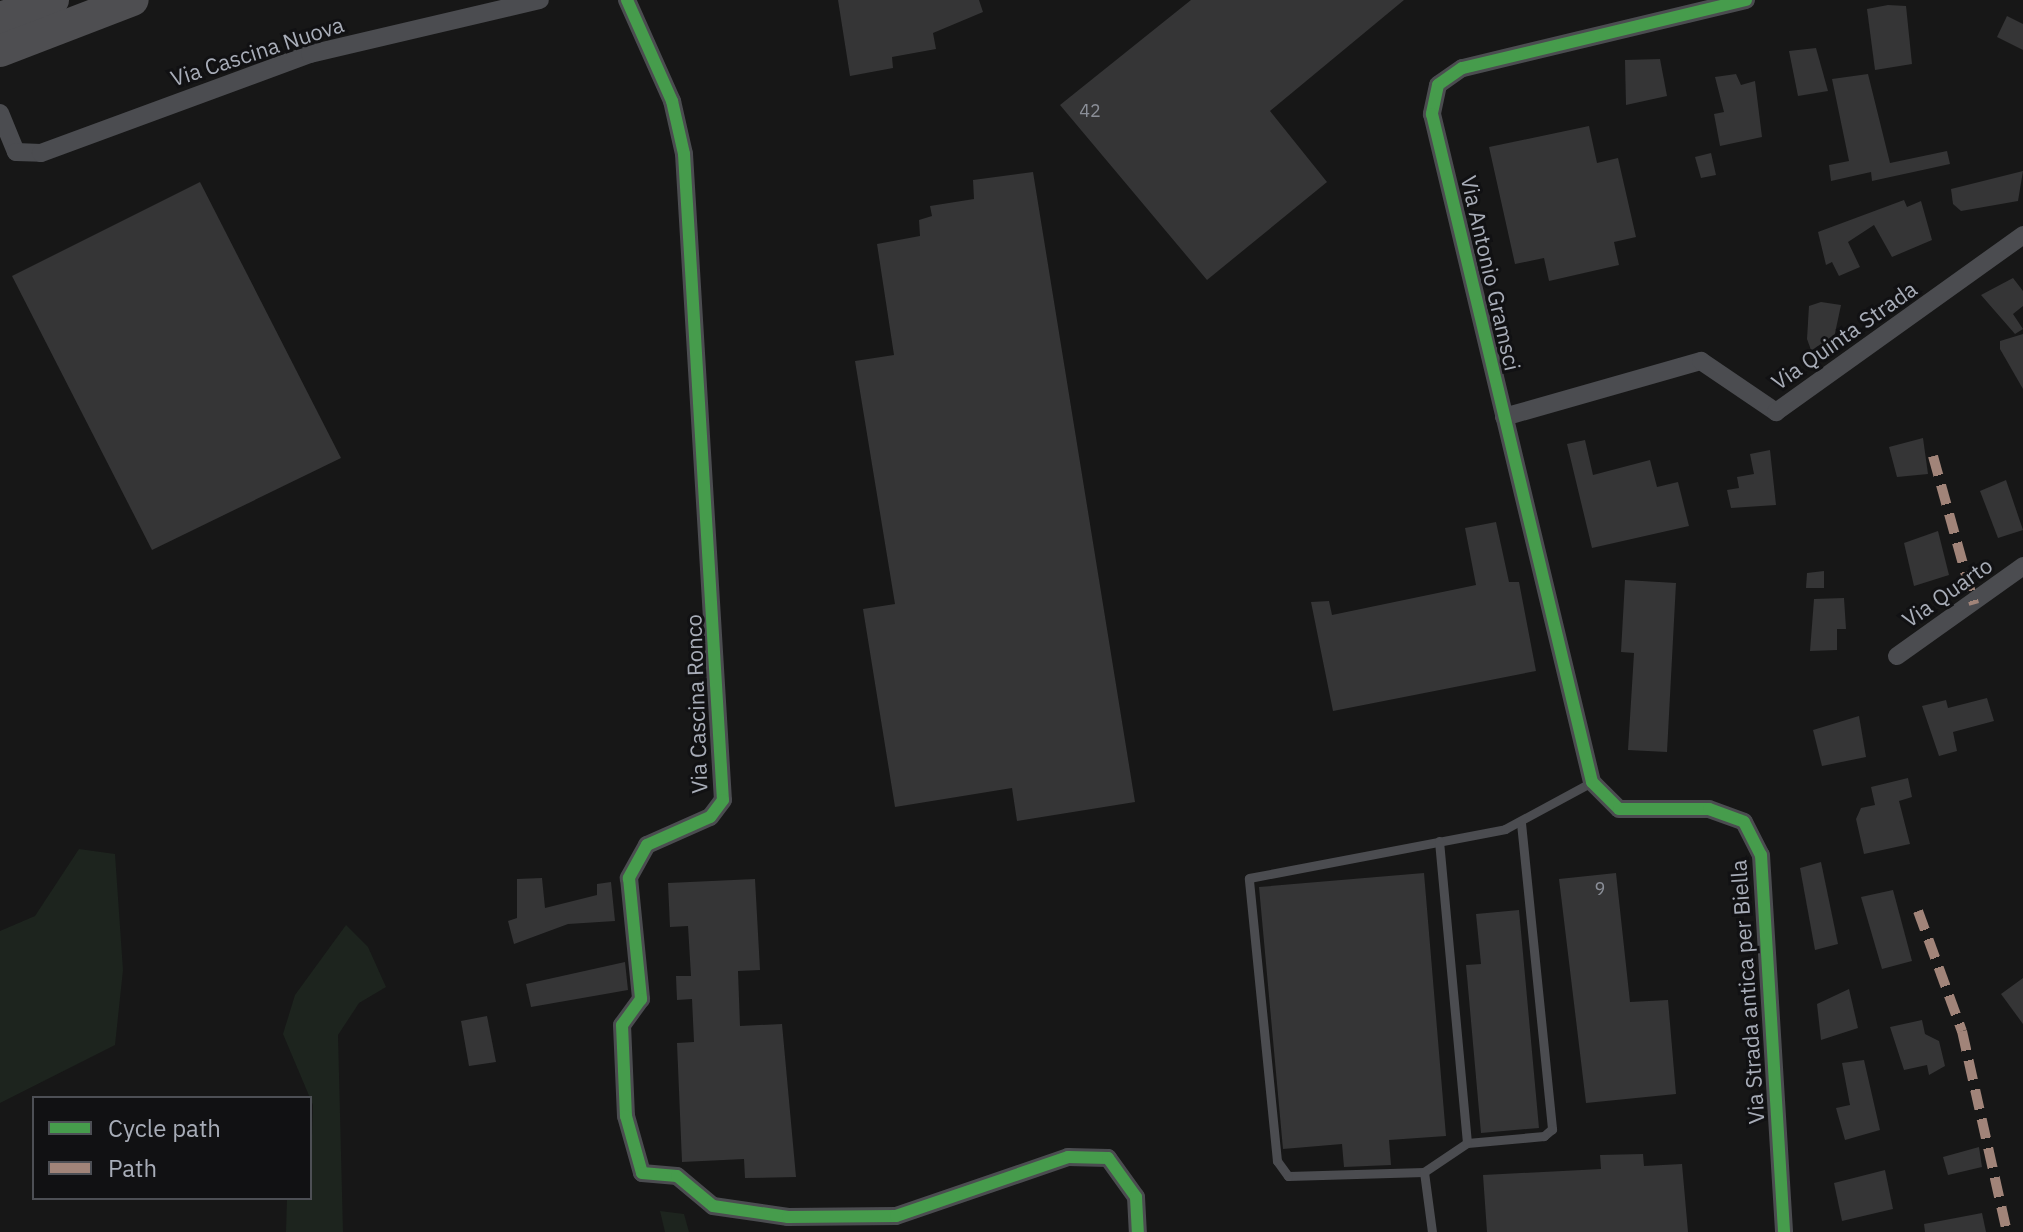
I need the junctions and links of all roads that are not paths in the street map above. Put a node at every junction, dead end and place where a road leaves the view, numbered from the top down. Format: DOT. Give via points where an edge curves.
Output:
graph roads {
  1 [pos="53,0"];
  2 [pos="133,0"];
  3 [pos="540,0"];
  4 [pos="627,0"];
  5 [pos="1746,0"];
  6 [pos="1680,8"];
  7 [pos="0,18"];
  8 [pos="0,51"];
  9 [pos="0,113"];
  10 [pos="2023,235"];
  11 [pos="1504,417"];
  12 [pos="2023,566"];
  13 [pos="1897,656"];
  14 [pos="1592,782"];
  15 [pos="1521,823"];
  16 [pos="1439,841"];
  17 [pos="1467,1143"];
  18 [pos="1424,1172"];
  19 [pos="1138,1232"];
  20 [pos="1432,1232"];
  21 [pos="1784,1232"];
  1 -- 7 [label="highway"];
  2 -- 8 [label="highway"];
  3 -- 9 [label="street, Via Cascina Nuova" via="310,54 41,153 16,152"];
  4 -- 19 [label="street, Via Cascina Ronco" via="672,101 684,154 723,800 710,817 647,845 629,878 641,999 622,1025 626,1116 642,1173 677,1176 713,1206 788,1217 896,1216 1068,1157 1108,1158 1136,1197"];
  5 -- 6 [label="street, Via Antonio Gramsci"];
  6 -- 11 [label="street, Via Antonio Gramsci" via="1462,68 1438,85 1432,114"];
  10 -- 11 [label="street, Via Quinta Strada" via="1776,412 1701,361"];
  11 -- 14 [label="street, Via Antonio Gramsci"];
  12 -- 13 [label="street, Via Quarto"];
  14 -- 15 [label="lane"];
  14 -- 21 [label="street, Via Strada antica per Biella" via="1619,809 1709,809 1744,822 1761,855"];
  15 -- 16 [label="lane"];
  15 -- 17 [label="lane" via="1552,1129 1544,1136"];
  16 -- 17 [label="lane"];
  16 -- 18 [label="lane" via="1262,871 1245,892 1277,1161 1288,1176 1305,1180"];
  17 -- 18 [label="lane"];
  18 -- 20 [label="lane"];
}
